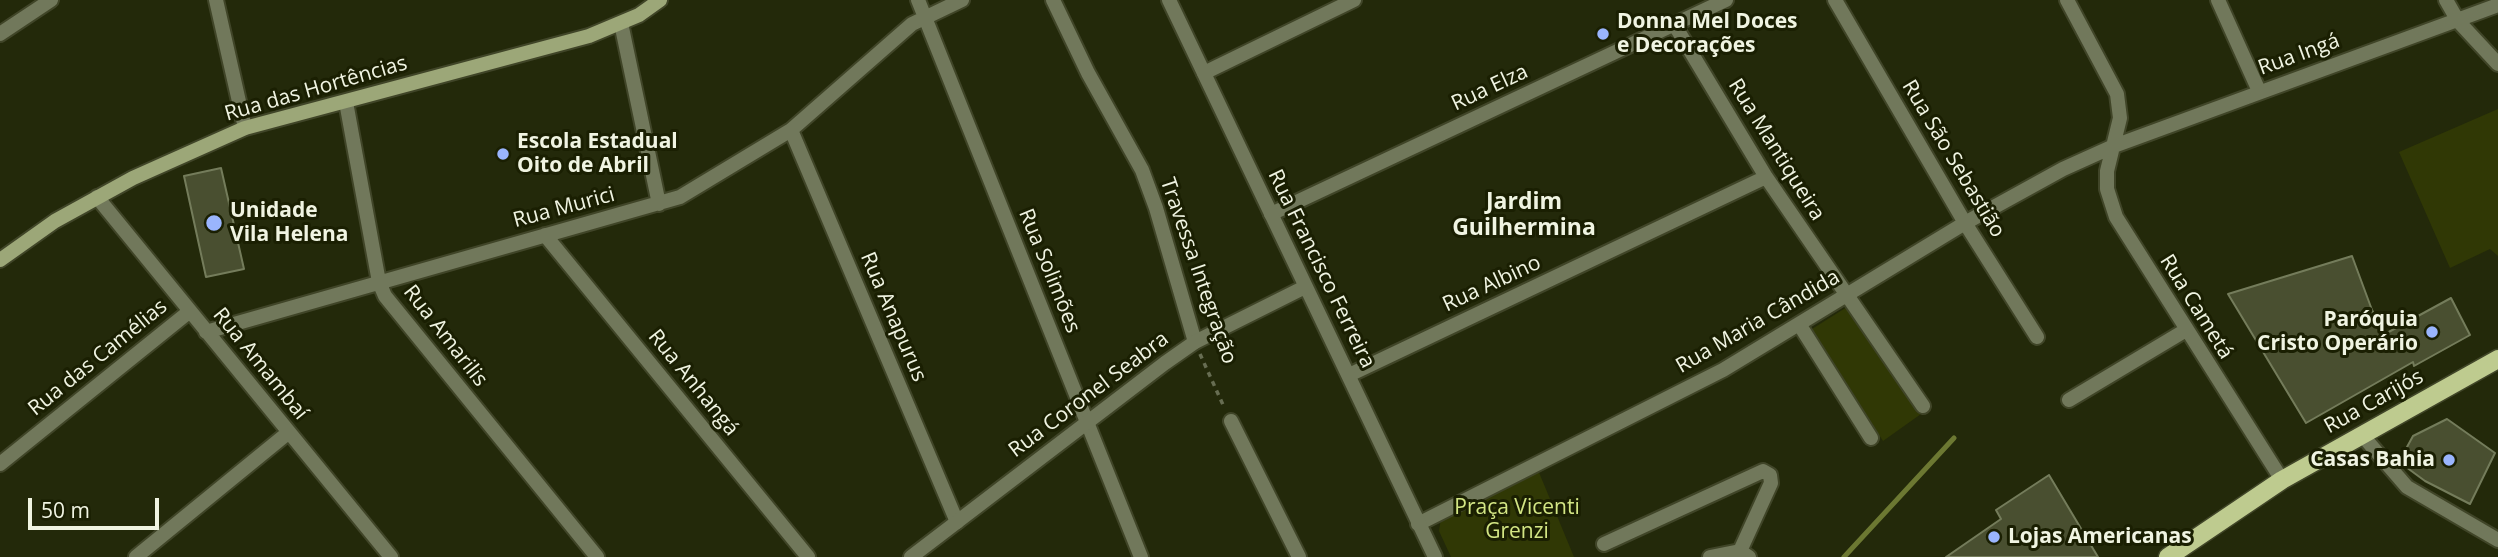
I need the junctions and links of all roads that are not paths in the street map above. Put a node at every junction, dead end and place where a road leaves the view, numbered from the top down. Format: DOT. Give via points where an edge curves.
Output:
graph roads {
  1 [pos="51,0"];
  2 [pos="216,0"];
  3 [pos="660,0"];
  4 [pos="918,0"];
  5 [pos="962,0"];
  6 [pos="1053,0"];
  7 [pos="1170,0"];
  8 [pos="1354,0"];
  9 [pos="1726,0"];
  10 [pos="1835,0"];
  11 [pos="2067,0"];
  12 [pos="2218,0"];
  13 [pos="2446,0"];
  14 [pos="2498,5"];
  15 [pos="923,17"];
  16 [pos="2458,21"];
  17 [pos="621,23"];
  18 [pos="1674,24"];
  19 [pos="0,34"];
  20 [pos="2498,64"];
  21 [pos="1204,73"];
  22 [pos="2259,92"];
  23 [pos="346,102"];
  24 [pos="245,128"];
  25 [pos="791,130"];
  26 [pos="2114,146"];
  27 [pos="1766,177"];
  28 [pos="97,197"];
  29 [pos="659,204"];
  30 [pos="1271,214"];
  31 [pos="1965,223"];
  32 [pos="545,235"];
  33 [pos="0,260"];
  34 [pos="379,282"];
  35 [pos="1305,287"];
  36 [pos="1845,296"];
  37 [pos="190,312"];
  38 [pos="1799,324"];
  39 [pos="2186,330"];
  40 [pos="206,332"];
  41 [pos="2037,337"];
  42 [pos="1195,342"];
  43 [pos="2498,359"];
  44 [pos="1349,375"];
  45 [pos="2068,400"];
  46 [pos="1923,406"];
  47 [pos="1231,421"];
  48 [pos="1087,422"];
  49 [pos="289,432"];
  50 [pos="2362,435"];
  51 [pos="1871,438"];
  52 [pos="0,464"];
  53 [pos="2282,480"];
  54 [pos="957,522"];
  55 [pos="1418,524"];
  56 [pos="2498,540"];
  57 [pos="1604,544"];
  58 [pos="1745,554"];
  59 [pos="2171,556"];
  60 [pos="136,557"];
  61 [pos="390,557"];
  62 [pos="597,557"];
  63 [pos="808,557"];
  64 [pos="911,557"];
  65 [pos="1141,557"];
  66 [pos="1298,557"];
  67 [pos="1434,557"];
  68 [pos="1710,557"];
  1 -- 19 [label="street"];
  2 -- 24 [label="street"];
  3 -- 17 [label="main road, Rua das Hortências"];
  4 -- 15 [label="street, Rua Solimões"];
  5 -- 15 [label="street, Rua Murici"];
  6 -- 42 [label="street, Travessa Integração" via="1142,170"];
  7 -- 21 [label="street, Rua Francisco Ferreira"];
  8 -- 21 [label="street"];
  9 -- 18 [label="street, Rua Elza"];
  10 -- 31 [label="street, Rua São Sebastião"];
  11 -- 26 [label="street, Rua Cametá" via="2117,94 2120,118"];
  12 -- 22 [label="street"];
  13 -- 16 [label="street"];
  14 -- 16 [label="street, Rua Ingá"];
  15 -- 25 [label="street, Rua Murici"];
  15 -- 48 [label="street, Rua Solimões"];
  16 -- 20 [label="street"];
  16 -- 22 [label="street, Rua Ingá"];
  17 -- 23 [label="main road, Rua das Hortências" via="589,36"];
  17 -- 29 [label="street"];
  18 -- 27 [label="street, Rua Mantiqueira"];
  18 -- 30 [label="street, Rua Elza"];
  21 -- 30 [label="street, Rua Francisco Ferreira"];
  22 -- 26 [label="street, Rua Ingá"];
  23 -- 24 [label="main road, Rua das Hortências"];
  23 -- 34 [label="street, Rua Amarilis"];
  24 -- 28 [label="main road, Rua das Hortências"];
  25 -- 29 [label="street, Rua Murici" via="695,190"];
  25 -- 54 [label="street, Rua Anapurus"];
  26 -- 31 [label="street, Rua Maria Cândida"];
  26 -- 39 [label="street, Rua Cametá" via="2107,171 2109,202"];
  27 -- 36 [label="street, Rua Mantiqueira"];
  27 -- 44 [label="street, Rua Albino"];
  28 -- 33 [label="main road, Rua das Hortências"];
  28 -- 37 [label="street, Rua Amambaí"];
  29 -- 32 [label="street, Rua Murici"];
  30 -- 35 [label="street, Rua Francisco Ferreira"];
  31 -- 36 [label="street, Rua Maria Cândida"];
  31 -- 41 [label="street, Rua São Sebastião"];
  32 -- 34 [label="street, Rua Murici"];
  32 -- 63 [label="street, Rua Anhangá"];
  34 -- 40 [label="street, Rua Murici"];
  34 -- 62 [label="street, Rua Amarilis" via="399,315"];
  35 -- 42 [label="street, Rua Coronel Seabra"];
  35 -- 44 [label="street, Rua Francisco Ferreira"];
  36 -- 38 [label="street, Rua Maria Cândida"];
  36 -- 46 [label="street, Rua Mantiqueira"];
  37 -- 40 [label="street, Rua Amambaí"];
  37 -- 52 [label="street, Rua das Camélias"];
  38 -- 51 [label="street"];
  38 -- 55 [label="street, Rua Maria Cândida" via="1723,370"];
  39 -- 45 [label="street"];
  39 -- 53 [label="street, Rua Cametá"];
  40 -- 49 [label="street, Rua Amambaí"];
  42 -- 48 [label="street, Rua Coronel Seabra"];
  43 -- 50 [label="main road, Rua Carijós"];
  44 -- 55 [label="street, Rua Francisco Ferreira"];
  47 -- 66 [label="street"];
  48 -- 54 [label="street, Rua Coronel Seabra"];
  48 -- 65 [label="street, Rua Solimões"];
  49 -- 60 [label="street"];
  49 -- 61 [label="street, Rua Amambaí"];
  50 -- 53 [label="main road, Rua Carijós"];
  50 -- 56 [label="street" via="2407,487"];
  53 -- 59 [label="main road, Rua Carijós"];
  54 -- 64 [label="street, Rua Coronel Seabra"];
  55 -- 67 [label="street, Rua Francisco Ferreira"];
  57 -- 58 [label="street" via="1763,471 1770,475 1771,483"];
  58 -- 68 [label="street"];
}
